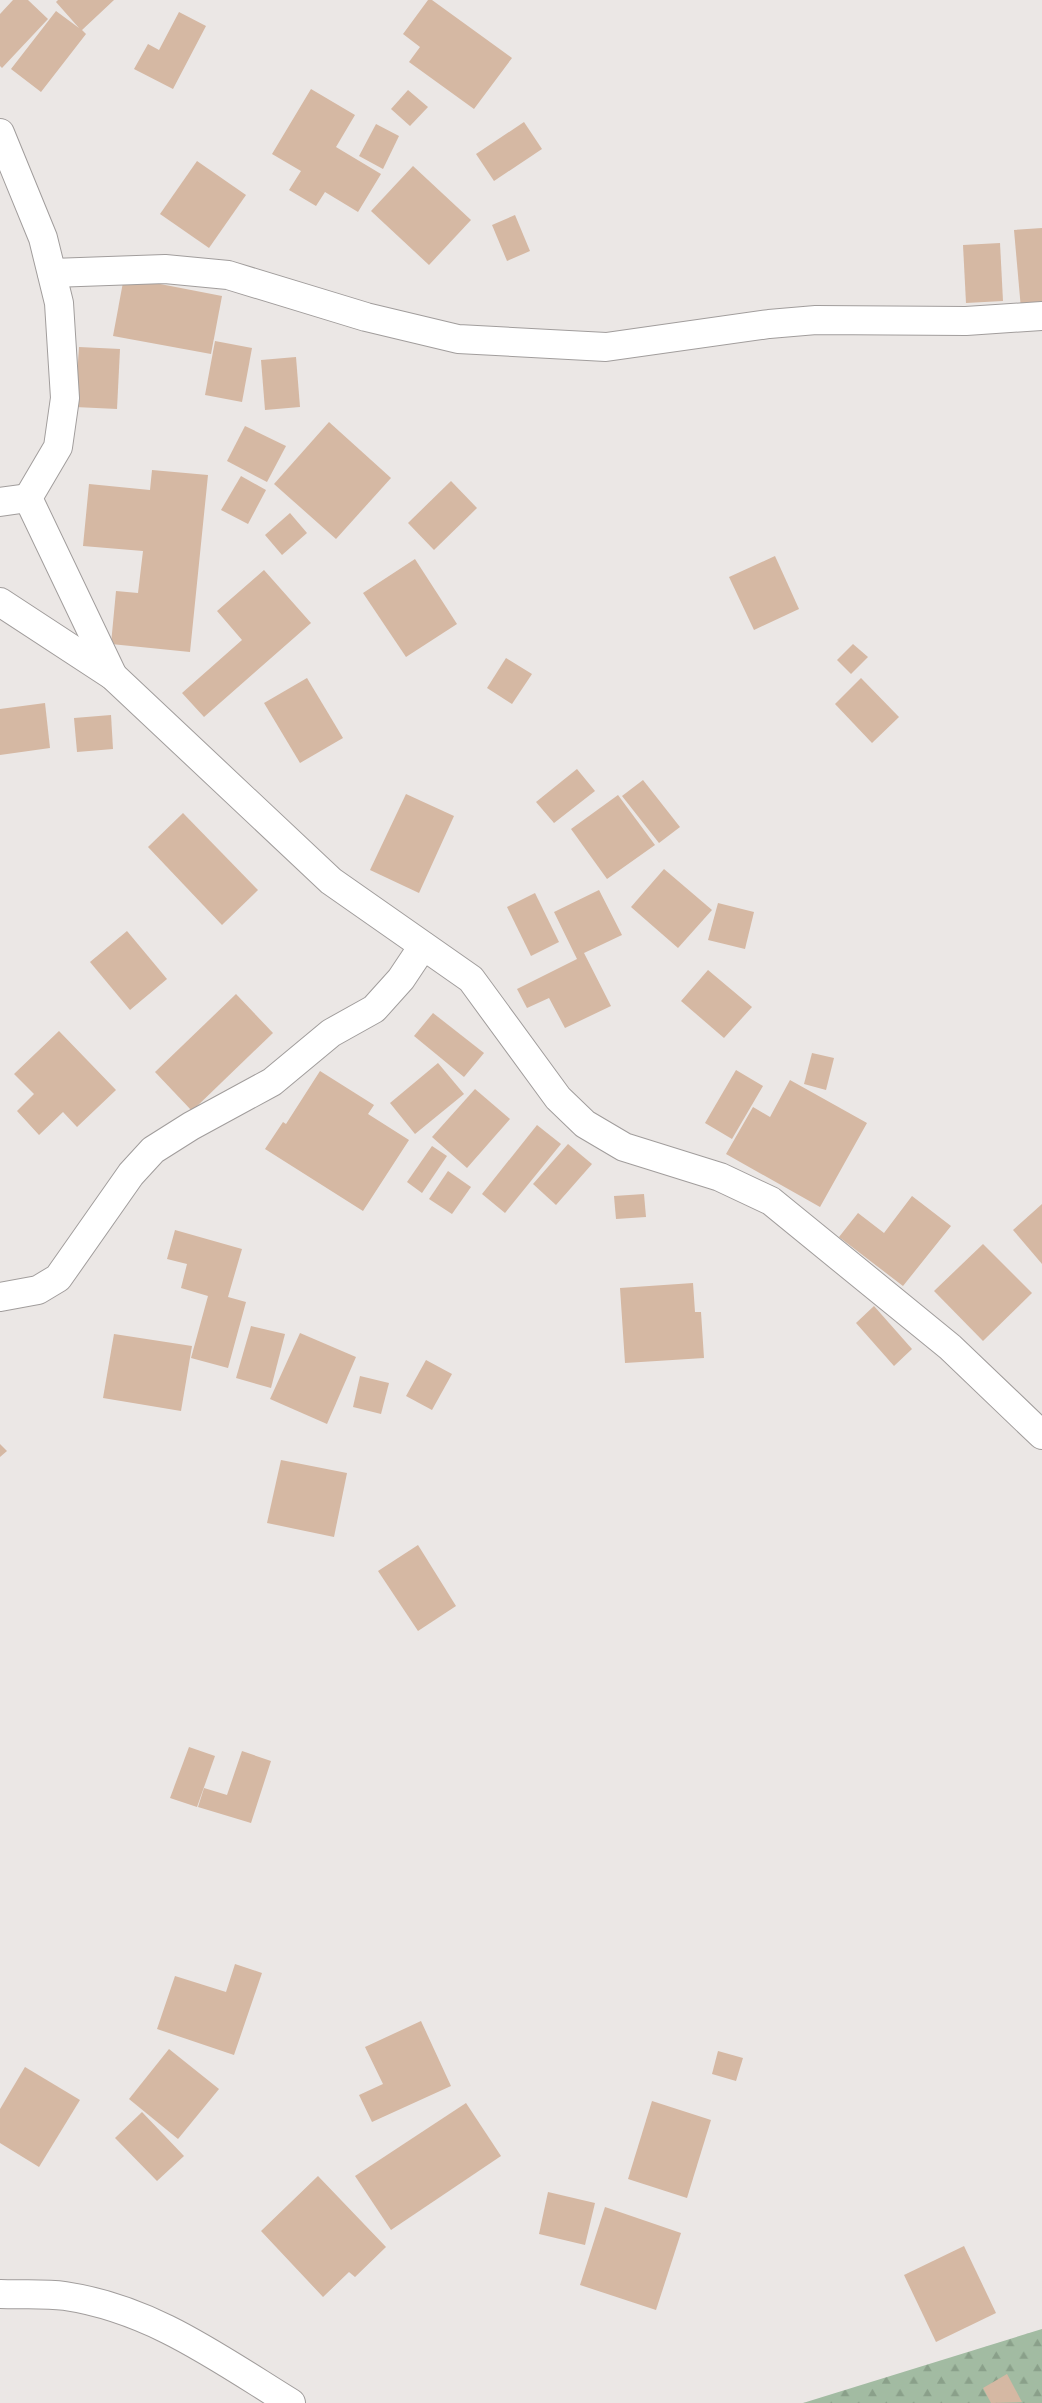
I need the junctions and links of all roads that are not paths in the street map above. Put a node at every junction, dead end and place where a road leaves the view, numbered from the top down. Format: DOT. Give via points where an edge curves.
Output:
graph roads {
  1 [pos="0,133"];
  2 [pos="52,273"];
  3 [pos="1042,316"];
  4 [pos="28,498"];
  5 [pos="0,502"];
  6 [pos="0,602"];
  7 [pos="113,676"];
  8 [pos="422,946"];
  9 [pos="0,1297"];
  10 [pos="1042,1435"];
  11 [pos="0,2294"];
  12 [pos="291,2403"];
  1 -- 2 [label="street" via="43,238"];
  2 -- 3 [label="street" via="166,269 228,275 366,317 458,339 606,347 816,320 966,321"];
  2 -- 4 [label="street" via="59,303 66,398 58,447"];
  4 -- 5 [label="street"];
  4 -- 7 [label="street"];
  6 -- 7 [label="street"];
  7 -- 8 [label="street" via="331,881"];
  8 -- 9 [label="street" via="401,979 374,1009 332,1033 272,1082 153,1150 131,1174 58,1278 38,1290"];
  8 -- 10 [label="street" via="471,979 558,1098 585,1124 624,1147 720,1177 771,1202 950,1347"];
  11 -- 12 [label="street" via="64,2295 124,2309 167,2327"];
}
